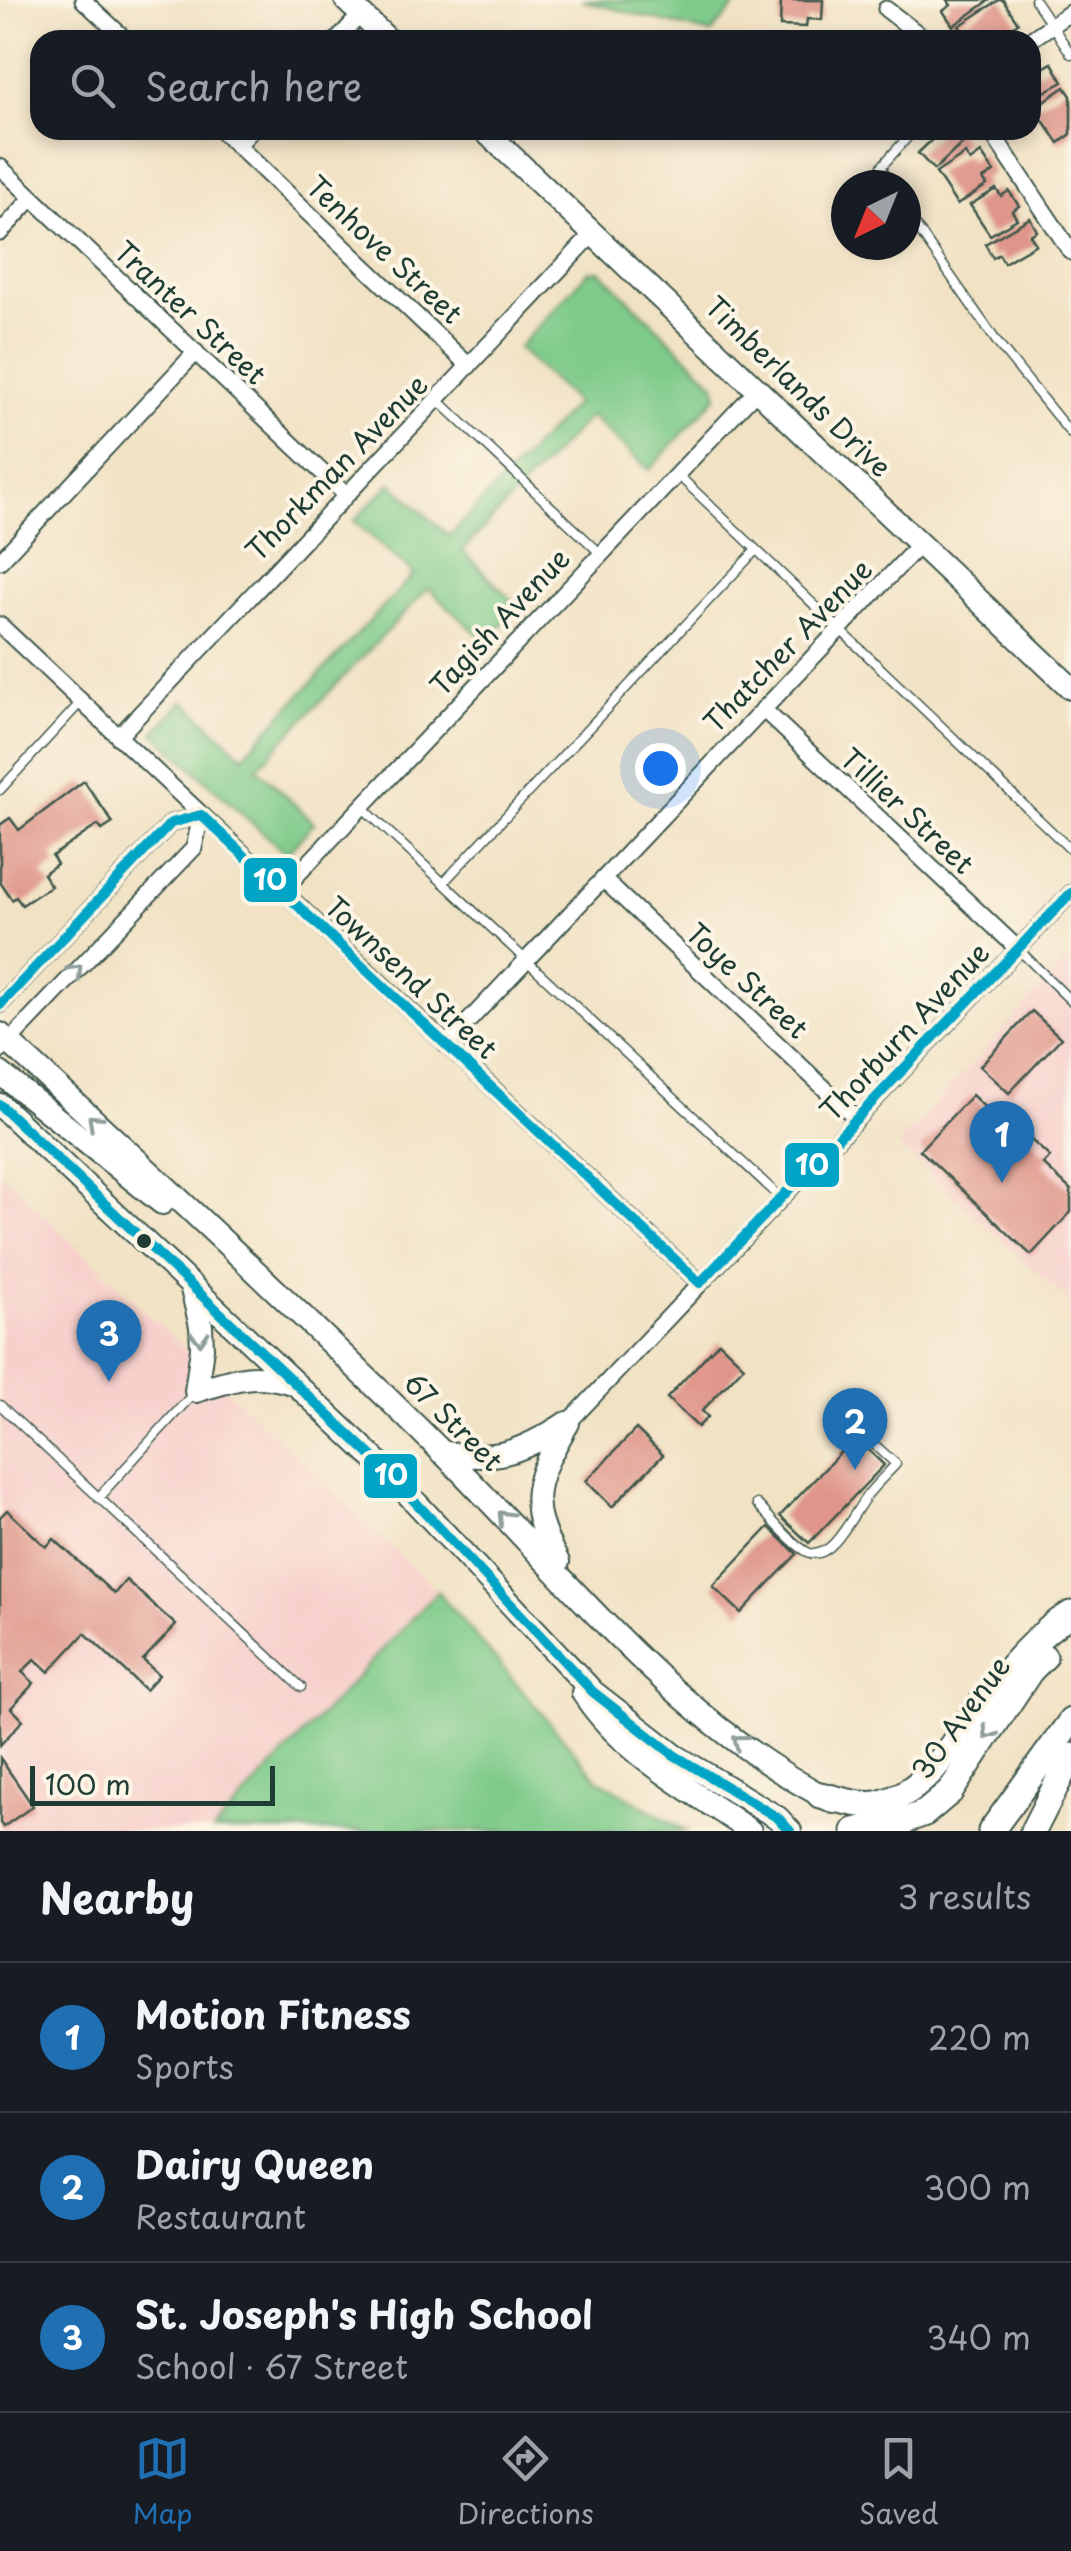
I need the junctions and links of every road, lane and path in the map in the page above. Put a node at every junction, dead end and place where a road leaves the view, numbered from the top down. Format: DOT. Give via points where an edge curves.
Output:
graph roads {
  1 [pos="84,0"];
  2 [pos="1035,0"];
  3 [pos="353,7"];
  4 [pos="886,8"];
  5 [pos="1071,12"];
  6 [pos="1053,25"];
  7 [pos="116,30"];
  8 [pos="341,30"];
  9 [pos="377,30"];
  10 [pos="914,30"];
  11 [pos="1041,33"];
  12 [pos="1071,54"];
  13 [pos="231,140"];
  14 [pos="243,140"];
  15 [pos="495,140"];
  16 [pos="905,140"];
  17 [pos="997,140"];
  18 [pos="237,146"];
  19 [pos="0,167"];
  20 [pos="883,170"];
  21 [pos="32,198"];
  22 [pos="0,233"];
  23 [pos="921,233"];
  24 [pos="594,234"];
  25 [pos="1071,252"];
  26 [pos="196,352"];
  27 [pos="469,366"];
  28 [pos="757,390"];
  29 [pos="437,399"];
  30 [pos="1071,434"];
  31 [pos="676,473"];
  32 [pos="345,494"];
  33 [pos="920,544"];
  34 [pos="756,550"];
  35 [pos="600,553"];
  36 [pos="0,560"];
  37 [pos="0,626"];
  38 [pos="839,628"];
  39 [pos="1071,688"];
  40 [pos="81,702"];
  41 [pos="763,709"];
  42 [pos="118,737"];
  43 [pos="0,790"];
  44 [pos="362,807"];
  45 [pos="201,815"];
  46 [pos="1071,850"];
  47 [pos="602,879"];
  48 [pos="443,882"];
  49 [pos="282,891"];
  50 [pos="1071,894"];
  51 [pos="1018,949"];
  52 [pos="526,960"];
  53 [pos="1071,1001"];
  54 [pos="0,1004"];
  55 [pos="2,1042"];
  56 [pos="446,1045"];
  57 [pos="0,1073"];
  58 [pos="0,1104"];
  59 [pos="857,1118"];
  60 [pos="0,1127"];
  61 [pos="40,1142"];
  62 [pos="781,1198"];
  63 [pos="700,1284"];
  64 [pos="191,1286"];
  65 [pos="297,1311"];
  66 [pos="300,1386"];
  67 [pos="196,1391"];
  68 [pos="0,1405"];
  69 [pos="842,1414"];
  70 [pos="568,1422"];
  71 [pos="441,1452"];
  72 [pos="98,1498"];
  73 [pos="757,1504"];
  74 [pos="569,1583"];
  75 [pos="1071,1614"];
  76 [pos="1071,1629"];
  77 [pos="562,1661"];
  78 [pos="301,1687"];
  79 [pos="1071,1721"];
  80 [pos="1071,1756"];
  81 [pos="820,1794"];
  82 [pos="890,1827"];
  83 [pos="750,1831"];
  84 [pos="790,1831"];
  85 [pos="855,1831"];
  86 [pos="991,1831"];
  87 [pos="1033,1831"];
  1 -- 7 [label="street"];
  2 -- 6 [label="lane"];
  3 -- 8 [label="street"];
  3 -- 9 [label="main road"];
  4 -- 10 [label="street"];
  5 -- 6 [label="street"];
  6 -- 11 [label="street"];
  6 -- 12 [label="lane"];
  13 -- 18 [label="street, Tenhove Street"];
  14 -- 18 [label="street"];
  15 -- 24 [label="main road, Timberlands Drive"];
  16 -- 20 [label="lane"];
  17 -- 25 [label="street"];
  18 -- 27 [label="street, Tenhove Street"];
  19 -- 21 [label="street, Tranter Street"];
  21 -- 22 [label="street"];
  21 -- 26 [label="street, Tranter Street"];
  23 -- 30 [label="lane"];
  24 -- 27 [label="street, Thorkman Avenue"];
  24 -- 28 [label="main road, Timberlands Drive"];
  26 -- 32 [label="street, Tranter Street"];
  26 -- 36 [label="street"];
  27 -- 29 [label="street, Thorkman Avenue"];
  28 -- 31 [label="street, Tagish Avenue"];
  28 -- 33 [label="main road, Timberlands Drive"];
  29 -- 32 [label="street, Thorkman Avenue"];
  29 -- 35 [label="lane"];
  31 -- 34 [label="lane"];
  31 -- 35 [label="street, Tagish Avenue"];
  32 -- 42 [label="street, Thorkman Avenue"];
  33 -- 38 [label="street, Thatcher Avenue"];
  33 -- 39 [label="main road, Timberlands Drive"];
  34 -- 38 [label="lane"];
  34 -- 48 [label="lane"];
  35 -- 44 [label="street, Tagish Avenue"];
  37 -- 40 [label="street, Townsend Street"];
  38 -- 41 [label="street, Thatcher Avenue"];
  38 -- 46 [label="lane"];
  40 -- 42 [label="street, Townsend Street"];
  40 -- 43 [label="lane"];
  41 -- 47 [label="street, Thatcher Avenue"];
  41 -- 51 [label="street, Tillier Street"];
  42 -- 45 [label="street, Townsend Street"];
  44 -- 48 [label="lane"];
  44 -- 49 [label="street, Tagish Avenue"];
  45 -- 49 [label="street, Townsend Street"];
  45 -- 54 [label="street" via="170,823"];
  55 -- 45 [label="street, one-way" via="194,848"];
  47 -- 52 [label="street, Thatcher Avenue"];
  47 -- 59 [label="street, Toye Street"];
  48 -- 52 [label="lane"];
  49 -- 56 [label="street, Townsend Street"];
  50 -- 51 [label="street, Thorburn Avenue"];
  51 -- 53 [label="lane"];
  51 -- 59 [label="street, Thorburn Avenue"];
  52 -- 56 [label="street, Thatcher Avenue"];
  52 -- 62 [label="lane"];
  65 -- 55 [label="main road, 67 Street, one-way"];
  56 -- 63 [label="street, Townsend Street"];
  57 -- 65 [label="main road"];
  58 -- 61 [label="main road"];
  59 -- 62 [label="street, Thorburn Avenue"];
  60 -- 61 [label="main road"];
  61 -- 64 [label="main road"];
  62 -- 63 [label="street, Thorburn Avenue"];
  63 -- 70 [label="street, Thorburn Avenue"];
  64 -- 66 [label="main road"];
  64 -- 67 [label="main road, one-way" via="201,1326"];
  65 -- 71 [label="main road, 67 Street"];
  66 -- 67 [label="main road" via="254,1376"];
  66 -- 77 [label="main road"];
  67 -- 72 [label="lane"];
  68 -- 72 [label="lane"];
  69 -- 73 [label="lane" via="896,1464 836,1541 826,1551 806,1552"];
  70 -- 71 [label="main road" via="526,1449"];
  70 -- 74 [label="main road" via="536,1487 539,1520"];
  74 -- 71 [label="main road, 67 Street, one-way"];
  72 -- 78 [label="lane"];
  81 -- 74 [label="main road, 67 Street, one-way" via="707,1717"];
  75 -- 81 [label="main road" via="1019,1660 921,1782 868,1805"];
  76 -- 82 [label="main road, 30 Avenue, one-way" via="1030,1672 950,1792 924,1814"];
  77 -- 83 [label="main road" via="598,1717 624,1742"];
  77 -- 84 [label="main road" via="647,1736"];
  79 -- 86 [label="main road"];
  80 -- 87 [label="main road"];
  81 -- 82 [label="main road, 67 Street"];
  82 -- 85 [label="main road, 30 Avenue"];
}
